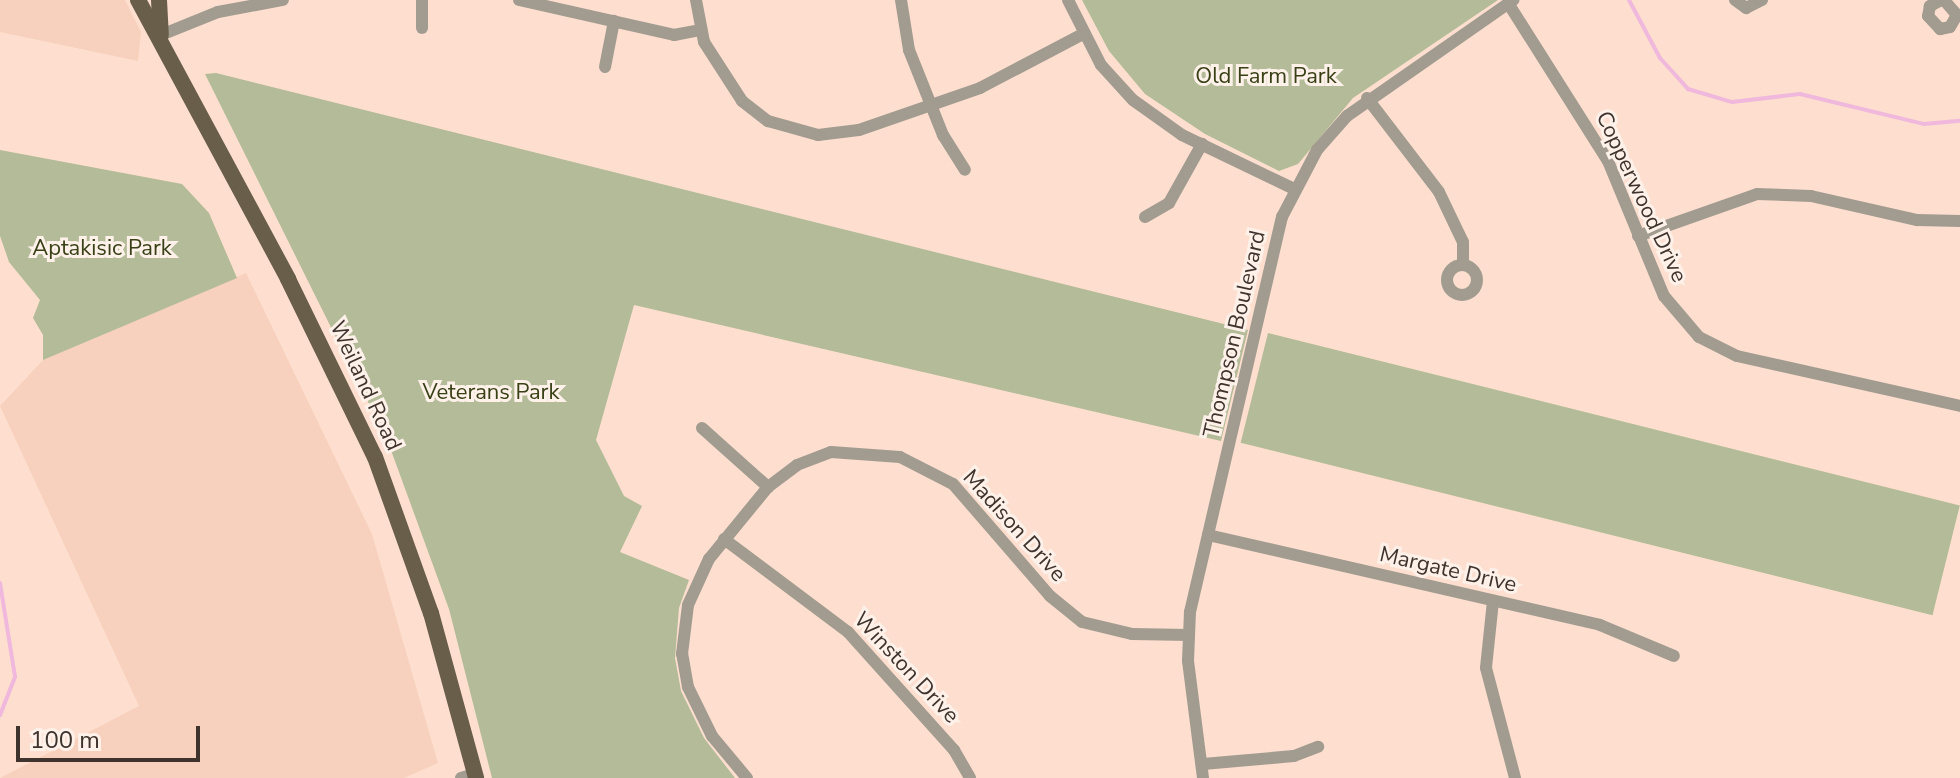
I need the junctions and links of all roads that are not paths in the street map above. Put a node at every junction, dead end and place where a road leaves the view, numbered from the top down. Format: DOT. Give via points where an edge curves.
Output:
graph roads {
  1 [pos="138,0"];
  2 [pos="159,0"];
  3 [pos="283,0"];
  4 [pos="422,0"];
  5 [pos="519,0"];
  6 [pos="696,0"];
  7 [pos="901,0"];
  8 [pos="1068,0"];
  9 [pos="1735,0"];
  10 [pos="1762,0"];
  11 [pos="1511,2"];
  12 [pos="614,21"];
  13 [pos="422,28"];
  14 [pos="700,30"];
  15 [pos="1083,34"];
  16 [pos="161,35"];
  17 [pos="605,67"];
  18 [pos="1367,98"];
  19 [pos="931,105"];
  20 [pos="1202,144"];
  21 [pos="965,170"];
  22 [pos="1294,189"];
  23 [pos="1145,217"];
  24 [pos="1960,221"];
  25 [pos="1638,236"];
  26 [pos="1463,264"];
  27 [pos="1960,406"];
  28 [pos="702,428"];
  29 [pos="768,487"];
  30 [pos="1208,535"];
  31 [pos="724,539"];
  32 [pos="1493,601"];
  33 [pos="1189,635"];
  34 [pos="1674,656"];
  35 [pos="1318,747"];
  36 [pos="1203,771"];
  37 [pos="470,777"];
  38 [pos="747,778"];
  39 [pos="970,778"];
  40 [pos="1515,778"];
  1 -- 16 [label="main road, Weiland Road"];
  2 -- 16 [label="main road, Weiland Road"];
  3 -- 16 [label="street" via="218,12"];
  4 -- 13 [label="street"];
  5 -- 12 [label="street"];
  6 -- 14 [label="street"];
  7 -- 19 [label="street" via="909,50"];
  8 -- 15 [label="street"];
  9 -- 10 [label="street" via="1746,8"];
  11 -- 18 [label="street, Thompson Boulevard"];
  11 -- 25 [label="street, Copperwood Drive" via="1586,121"];
  12 -- 14 [label="street" via="674,35"];
  12 -- 17 [label="street"];
  14 -- 19 [label="street" via="712,59 742,101 784,128 841,134"];
  15 -- 19 [label="street" via="980,88"];
  15 -- 20 [label="street" via="1101,65 1133,100"];
  16 -- 37 [label="main road, Weiland Road" via="375,457 431,613"];
  18 -- 22 [label="street, Thompson Boulevard" via="1332,131"];
  18 -- 26 [label="street" via="1439,192 1463,242"];
  19 -- 21 [label="street"];
  20 -- 22 [label="street"];
  20 -- 23 [label="street" via="1169,203"];
  22 -- 30 [label="street, Thompson Boulevard" via="1282,217"];
  24 -- 25 [label="street" via="1917,220 1811,196 1757,194"];
  25 -- 27 [label="street, Copperwood Drive" via="1673,310 1713,346"];
  28 -- 29 [label="street"];
  29 -- 31 [label="street, Madison Drive"];
  29 -- 33 [label="street, Madison Drive" via="797,465 831,452 900,457 953,484 1050,596 1082,622 1132,634"];
  30 -- 32 [label="street, Margate Drive"];
  30 -- 33 [label="street, Thompson Boulevard"];
  31 -- 38 [label="street, Madison Drive" via="693,589 682,654 699,714"];
  31 -- 39 [label="street, Winston Drive" via="848,632 954,750"];
  32 -- 34 [label="street, Margate Drive" via="1625,633"];
  32 -- 40 [label="street" via="1486,668"];
  33 -- 36 [label="street, Thompson Boulevard"];
  35 -- 36 [label="street"];
}
